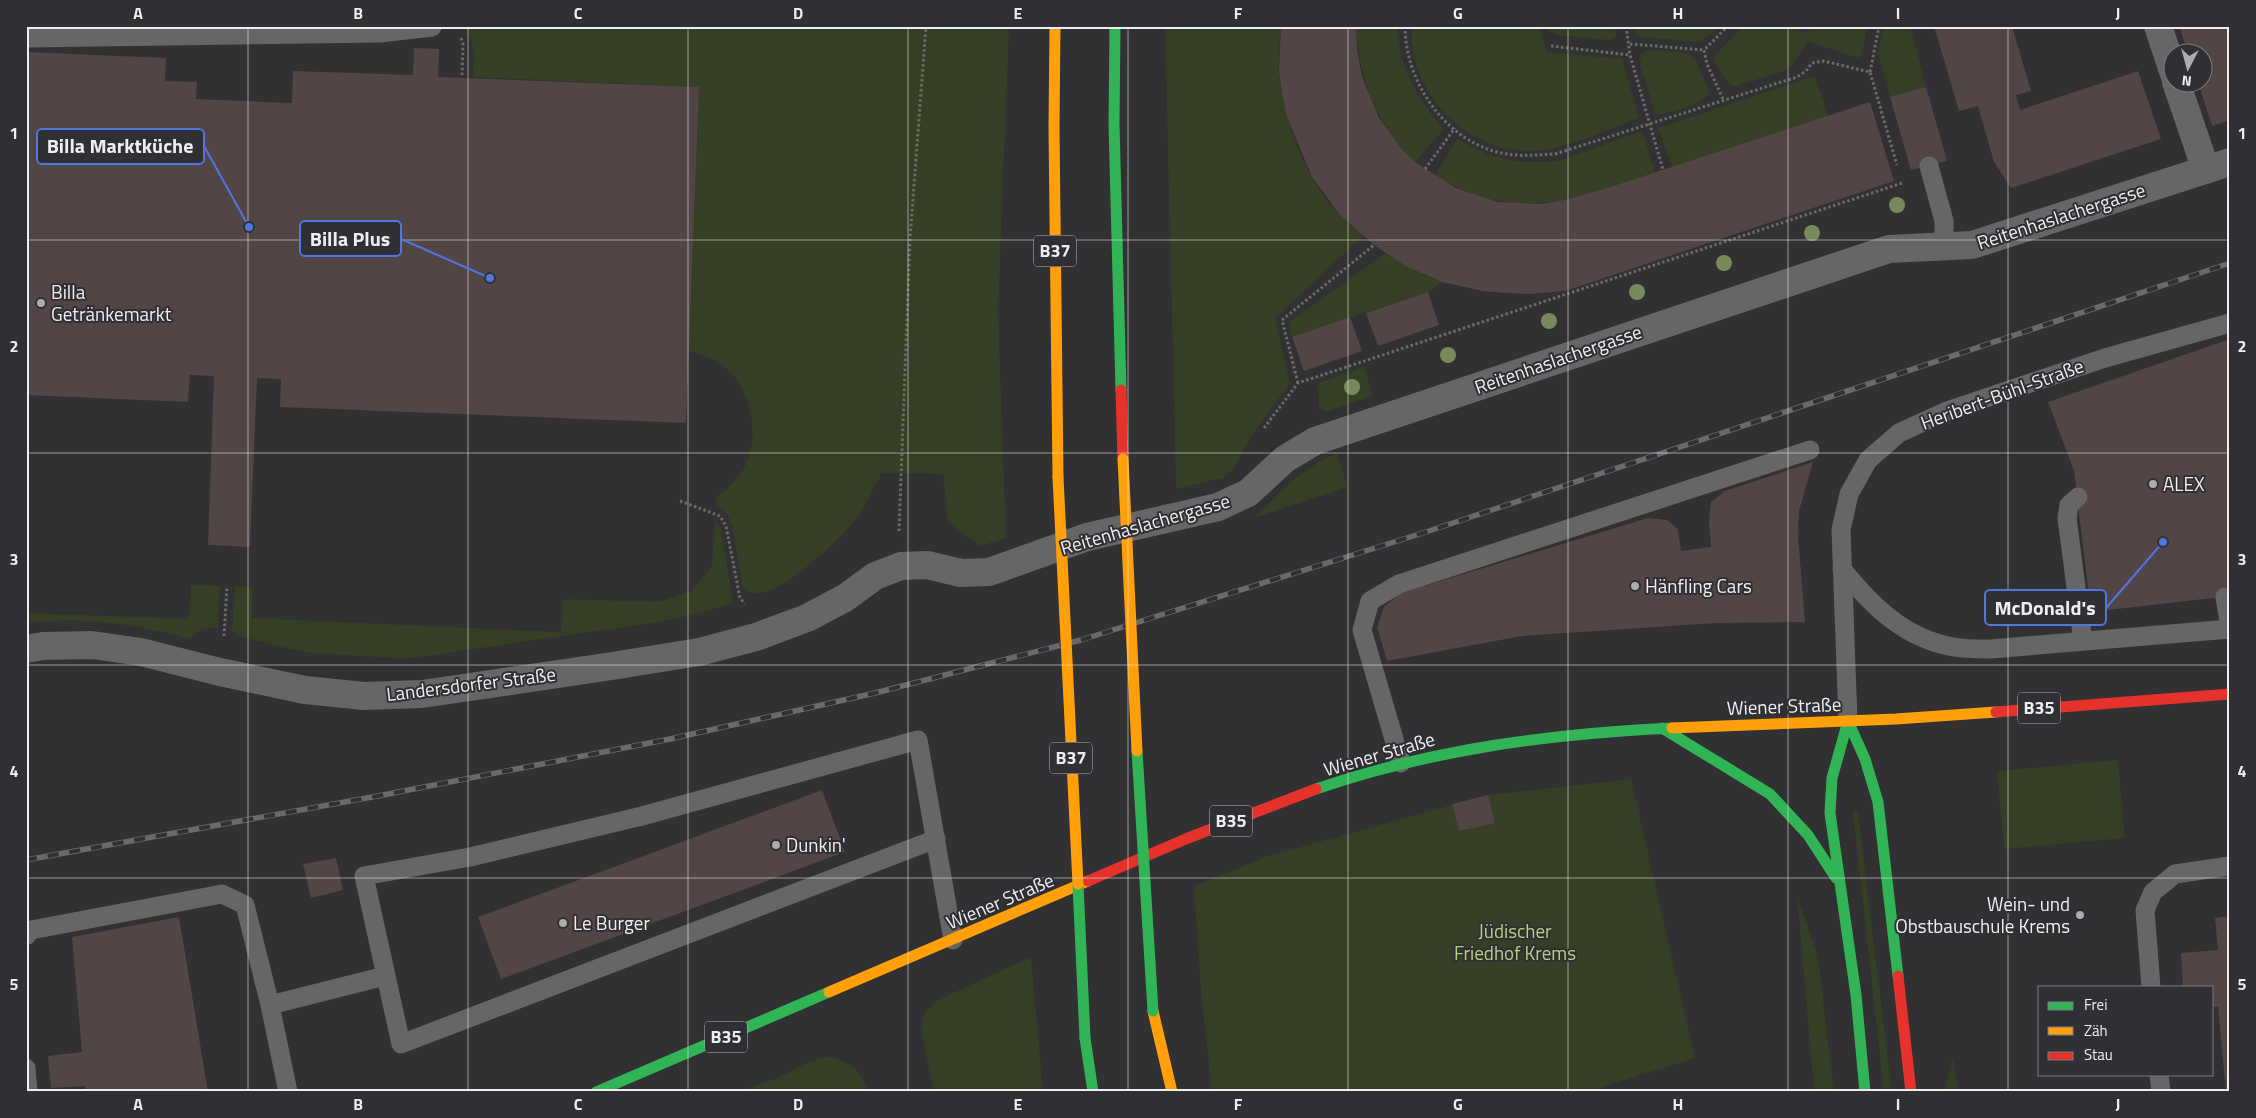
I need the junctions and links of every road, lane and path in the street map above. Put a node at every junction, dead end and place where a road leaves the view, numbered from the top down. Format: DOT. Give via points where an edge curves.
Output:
graph roads {
  1 [pos="926,26"];
  2 [pos="1055,26"];
  3 [pos="1115,26"];
  4 [pos="1405,26"];
  5 [pos="1626,26"];
  6 [pos="1728,26"];
  7 [pos="1879,26"];
  8 [pos="2158,26"];
  9 [pos="432,27"];
  10 [pos="26,38"];
  11 [pos="1630,44"];
  12 [pos="2164,44"];
  13 [pos="1552,46"];
  14 [pos="1704,50"];
  15 [pos="463,55"];
  16 [pos="1630,55"];
  17 [pos="1870,72"];
  18 [pos="462,77"];
  19 [pos="2181,92"];
  20 [pos="1723,100"];
  21 [pos="1649,124"];
  22 [pos="1454,128"];
  23 [pos="1928,166"];
  24 [pos="2218,166"];
  25 [pos="1425,169"];
  26 [pos="1663,170"];
  27 [pos="1902,183"];
  28 [pos="1905,192"];
  29 [pos="1374,245"];
  30 [pos="1944,247"];
  31 [pos="2230,324"];
  32 [pos="1298,383"];
  33 [pos="1262,431"];
  34 [pos="1810,450"];
  35 [pos="2078,497"];
  36 [pos="680,501"];
  37 [pos="901,566"];
  38 [pos="1842,569"];
  39 [pos="227,586"];
  40 [pos="2225,597"];
  41 [pos="749,608"];
  42 [pos="2230,628"];
  43 [pos="224,641"];
  44 [pos="2083,641"];
  45 [pos="26,649"];
  46 [pos="2230,694"];
  47 [pos="1848,721"];
  48 [pos="1662,728"];
  49 [pos="1401,763"];
  50 [pos="936,839"];
  51 [pos="2230,866"];
  52 [pos="1840,884"];
  53 [pos="26,936"];
  54 [pos="953,940"];
  55 [pos="386,976"];
  56 [pos="2151,986"];
  57 [pos="270,1005"];
  58 [pos="1153,1011"];
  59 [pos="1085,1038"];
  60 [pos="26,1068"];
  61 [pos="2159,1076"];
  62 [pos="28,1092"];
  63 [pos="288,1092"];
  64 [pos="596,1092"];
  65 [pos="1084,1092"];
  66 [pos="1093,1092"];
  67 [pos="1162,1092"];
  68 [pos="1172,1092"];
  69 [pos="1865,1092"];
  70 [pos="1911,1092"];
  71 [pos="2161,1092"];
  1 -- 37 [label="path" via="910,238 898,522"];
  2 -- 59 [label="main road, B37, bridge" via="1058,477"];
  3 -- 58 [label="main road, bridge" via="1114,124 1123,459"];
  4 -- 22 [label="path" via="1412,73 1426,98"];
  5 -- 11 [label="path"];
  6 -- 14 [label="path"];
  7 -- 17 [label="path"];
  8 -- 12 [label="street"];
  9 -- 10 [label="lane" via="380,34"];
  11 -- 14 [label="path"];
  11 -- 16 [label="path"];
  13 -- 16 [label="path"];
  14 -- 20 [label="path"];
  15 -- 18 [label="path"];
  16 -- 21 [label="path"];
  17 -- 20 [label="path" via="1823,61 1812,63 1797,77"];
  17 -- 27 [label="path"];
  19 -- 24 [label="street"];
  20 -- 21 [label="path"];
  21 -- 22 [label="path" via="1555,154 1525,156 1496,152"];
  21 -- 26 [label="path"];
  22 -- 25 [label="path"];
  23 -- 30 [label="lane" via="1944,221"];
  24 -- 30 [label="street, Reitenhaslachergasse" via="1972,245"];
  27 -- 28 [label="path"];
  27 -- 32 [label="path"];
  29 -- 32 [label="path" via="1282,320"];
  30 -- 37 [label="street, Reitenhaslachergasse" via="1889,249 1315,441 1286,459 1248,493 1218,507 1087,537 989,572 961,573 927,565"];
  31 -- 38 [label="lane, Heribert-Bühl-Straße" via="2104,358 1947,411 1900,433 1868,460 1849,494 1841,530"];
  32 -- 33 [label="path"];
  34 -- 49 [label="lane" via="1399,584 1370,601 1362,630"];
  35 -- 44 [label="lane" via="2068,505 2067,518"];
  36 -- 41 [label="path" via="720,516 726,526 740,598"];
  37 -- 45 [label="street, Landersdorfer Straße" via="875,576 845,598 807,618 756,637 698,652 422,694 364,696 305,690 141,652 92,645"];
  38 -- 44 [label="lane" via="1885,616 1916,636 1953,647 1992,649"];
  38 -- 47 [label="lane, Heribert-Bühl-Straße"];
  39 -- 43 [label="path"];
  40 -- 42 [label="lane"];
  42 -- 44 [label="lane"];
  46 -- 47 [label="main road, Wiener Straße / B35"];
  47 -- 48 [label="main road, Wiener Straße / B35"];
  47 -- 52 [label="main road" via="1832,778 1830,813"];
  47 -- 70 [label="main road" via="1865,759 1878,802"];
  48 -- 49 [label="main road, Wiener Straße / B35" via="1534,739"];
  48 -- 52 [label="main road" via="1770,794 1808,834"];
  49 -- 54 [label="main road, Wiener Straße / B35" via="1266,807"];
  50 -- 54 [label="lane"];
  50 -- 55 [label="lane" via="400,1044"];
  50 -- 55 [label="lane" via="918,740 642,816 470,857 364,876"];
  51 -- 56 [label="lane" via="2174,874 2153,892 2145,910"];
  52 -- 69 [label="main road" via="1856,995"];
  53 -- 57 [label="lane" via="31,930 222,894 244,905"];
  54 -- 64 [label="main road, Wiener Straße / B35"];
  55 -- 57 [label="lane"];
  57 -- 63 [label="lane"];
  58 -- 67 [label="main road"];
  58 -- 68 [label="main road"];
  59 -- 65 [label="main road"];
  59 -- 66 [label="main road, B37"];
  60 -- 62 [label="lane"];
  61 -- 71 [label="lane"];
}
